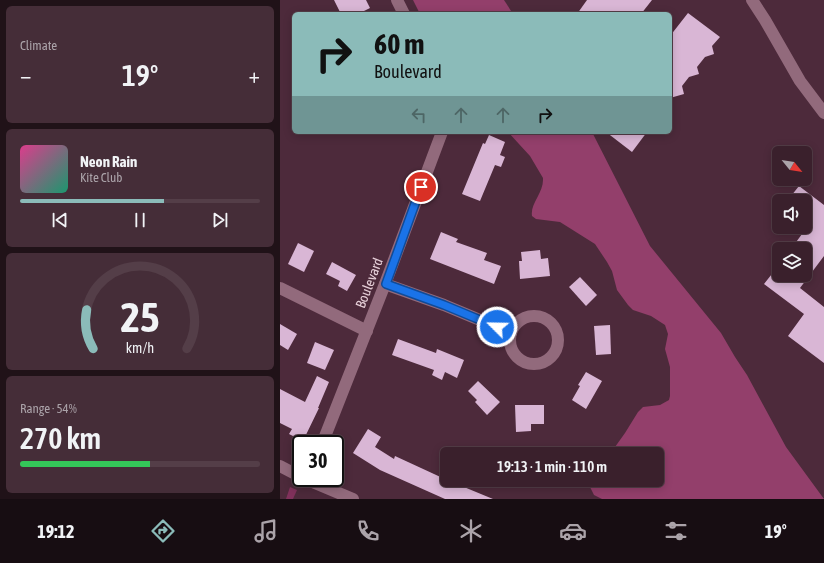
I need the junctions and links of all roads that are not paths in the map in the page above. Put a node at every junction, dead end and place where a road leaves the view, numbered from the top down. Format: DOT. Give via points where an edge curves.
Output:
graph roads {
  1 [pos="397,0"];
  2 [pos="752,0"];
  3 [pos="403,12"];
  4 [pos="824,113"];
  5 [pos="441,134"];
  6 [pos="386,284"];
  7 [pos="280,288"];
  8 [pos="367,331"];
  9 [pos="511,333"];
  10 [pos="326,435"];
  11 [pos="280,466"];
  12 [pos="292,472"];
  13 [pos="326,487"];
  14 [pos="353,499"];
  1 -- 3 [label="street"];
  2 -- 4 [label="street" via="800,81"];
  5 -- 6 [label="street, Boulevard"];
  6 -- 8 [label="street, Boulevard"];
  6 -- 9 [label="street"];
  7 -- 8 [label="street"];
  8 -- 10 [label="street, Boulevard"];
  9 -- 9 [label="street" via="514,326 525,318 539,316 556,329 556,351 552,357 539,364 525,363 518,359 510,347"];
  11 -- 12 [label="street"];
  13 -- 14 [label="street"];
}
